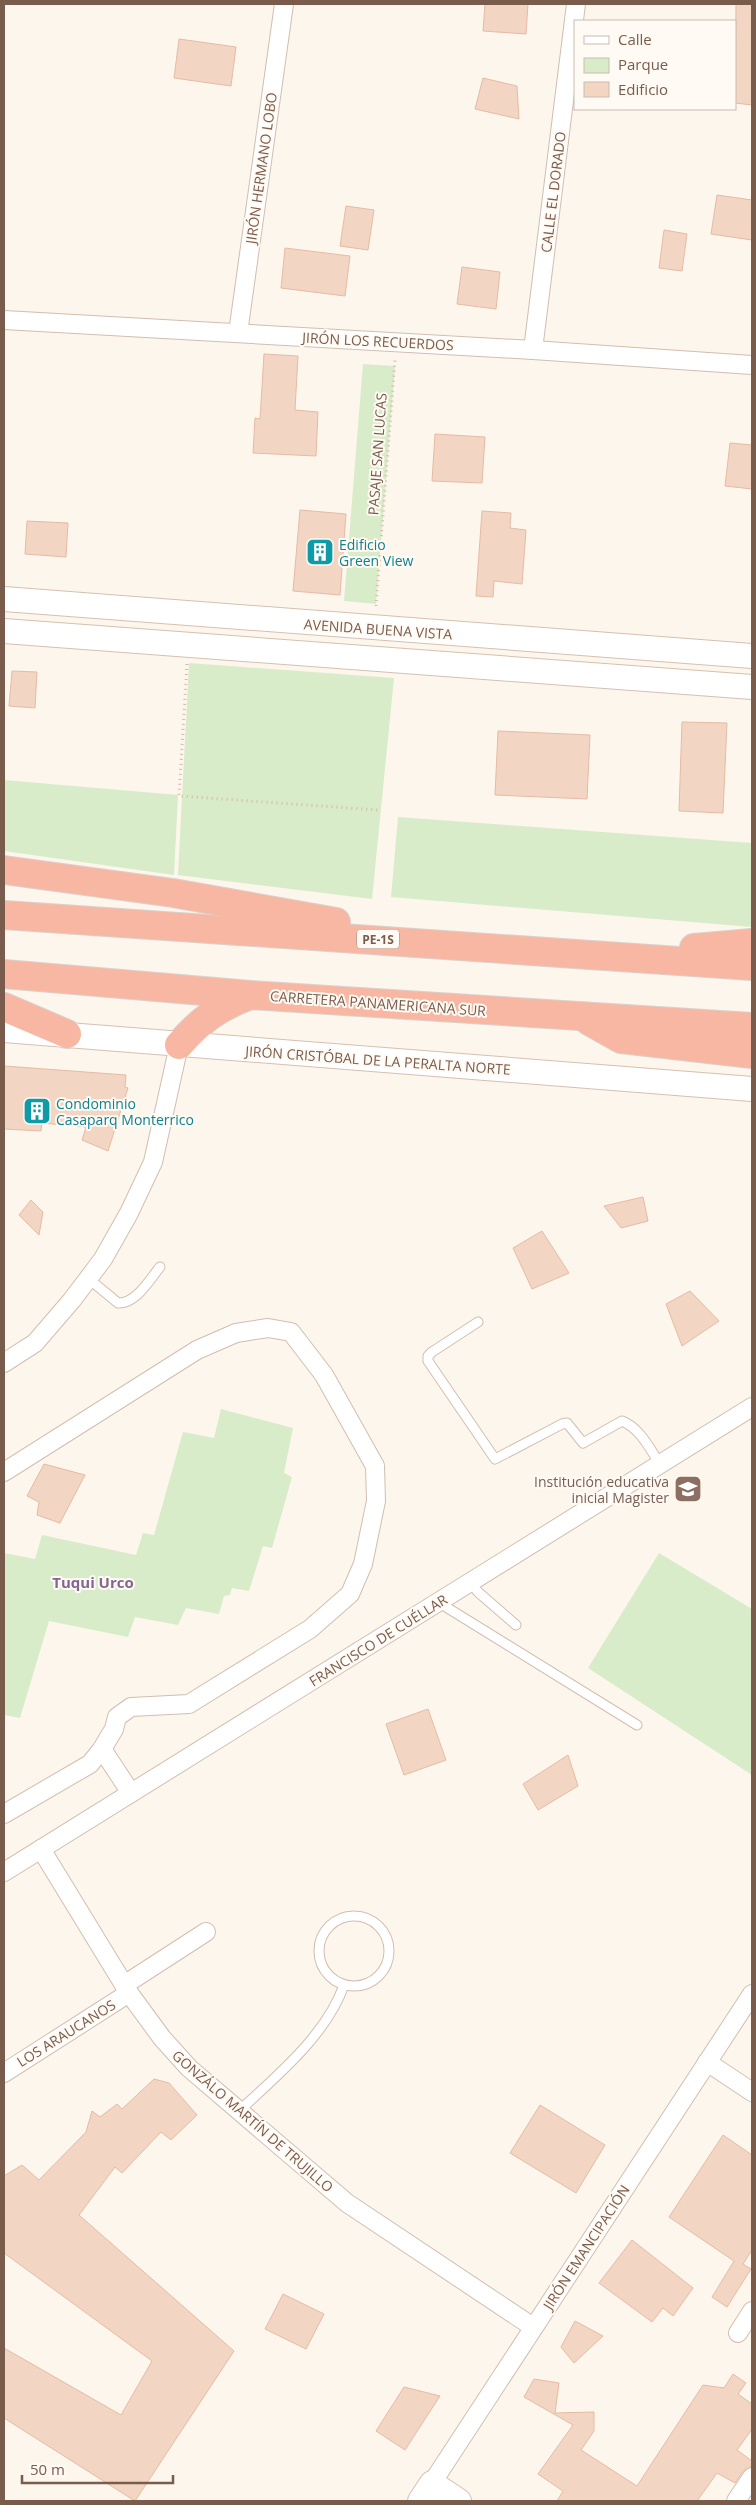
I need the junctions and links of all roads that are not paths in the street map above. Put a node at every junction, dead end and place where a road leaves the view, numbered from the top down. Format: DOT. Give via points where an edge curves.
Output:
graph roads {
  1 [pos="284,4"];
  2 [pos="576,4"];
  3 [pos="574,20"];
  4 [pos="574,20"];
  5 [pos="4,320"];
  6 [pos="238,333"];
  7 [pos="533,350"];
  8 [pos="752,365"];
  9 [pos="4,599"];
  10 [pos="312,624"];
  11 [pos="4,631"];
  12 [pos="308,654"];
  13 [pos="752,656"];
  14 [pos="752,687"];
  15 [pos="4,870"];
  16 [pos="4,915"];
  17 [pos="752,943"];
  18 [pos="463,944"];
  19 [pos="603,954"];
  20 [pos="752,966"];
  21 [pos="4,974"];
  22 [pos="250,994"];
  23 [pos="4,1006"];
  24 [pos="581,1016"];
  25 [pos="752,1027"];
  26 [pos="4,1030"];
  27 [pos="67,1034"];
  28 [pos="179,1045"];
  29 [pos="752,1054"];
  30 [pos="752,1089"];
  31 [pos="160,1267"];
  32 [pos="89,1279"];
  33 [pos="478,1322"];
  34 [pos="4,1363"];
  35 [pos="752,1407"];
  36 [pos="660,1464"];
  37 [pos="4,1472"];
  38 [pos="470,1582"];
  39 [pos="438,1602"];
  40 [pos="516,1625"];
  41 [pos="637,1725"];
  42 [pos="102,1749"];
  43 [pos="132,1793"];
  44 [pos="4,1814"];
  45 [pos="41,1849"];
  46 [pos="4,1872"];
  47 [pos="206,1932"];
  48 [pos="344,1985"];
  49 [pos="127,1989"];
  50 [pos="752,1994"];
  51 [pos="707,2062"];
  52 [pos="4,2073"];
  53 [pos="752,2092"];
  54 [pos="240,2110"];
  55 [pos="752,2311"];
  56 [pos="534,2327"];
  57 [pos="738,2333"];
  58 [pos="752,2477"];
  59 [pos="426,2492"];
  60 [pos="459,2501"];
  61 [pos="736,2501"];
  1 -- 6 [label="street, JIRÓN HERMANO LOBO"];
  2 -- 3 [label="street, CALLE EL DORADO"];
  4 -- 7 [label="street, CALLE EL DORADO"];
  5 -- 6 [label="street, JIRÓN LOS RECUERDOS"];
  6 -- 7 [label="street, JIRÓN LOS RECUERDOS"];
  7 -- 8 [label="street, JIRÓN LOS RECUERDOS"];
  9 -- 10 [label="main road, AVENIDA BUENA VISTA"];
  10 -- 12 [label="main road"];
  10 -- 13 [label="main road, AVENIDA BUENA VISTA"];
  11 -- 12 [label="main road"];
  12 -- 14 [label="main road"];
  15 -- 18 [label="highway" via="173,893"];
  16 -- 18 [label="highway, PE-1S"];
  17 -- 19 [label="highway"];
  18 -- 19 [label="highway, PE-1S"];
  19 -- 20 [label="highway, PE-1S"];
  21 -- 22 [label="highway, CARRETERA PANAMERICANA SUR"];
  22 -- 24 [label="highway, CARRETERA PANAMERICANA SUR"];
  22 -- 28 [label="highway" via="214,1011"];
  23 -- 27 [label="highway"];
  24 -- 25 [label="highway, CARRETERA PANAMERICANA SUR"];
  24 -- 29 [label="highway" via="622,1039"];
  26 -- 27 [label="main road, JIRÓN CRISTÓBAL DE LA PERALTA NORTE"];
  27 -- 28 [label="main road, JIRÓN CRISTÓBAL DE LA PERALTA NORTE"];
  28 -- 30 [label="main road, JIRÓN CRISTÓBAL DE LA PERALTA NORTE"];
  28 -- 32 [label="street" via="153,1162 129,1212"];
  31 -- 32 [label="lane" via="134,1298 124,1303 118,1303"];
  32 -- 34 [label="street" via="34,1343"];
  33 -- 36 [label="lane" via="432,1352 428,1361 495,1458 562,1424 567,1423 583,1443 622,1421 630,1424 641,1436"];
  35 -- 36 [label="street, FRANCISCO DE CUÉLLAR"];
  36 -- 38 [label="street, FRANCISCO DE CUÉLLAR"];
  37 -- 42 [label="street" via="197,1350 236,1333 268,1328 291,1332 319,1368 375,1466 376,1500 362,1564 350,1594 310,1629 189,1704 131,1707 117,1717"];
  38 -- 39 [label="street, FRANCISCO DE CUÉLLAR"];
  38 -- 40 [label="lane"];
  39 -- 41 [label="lane"];
  39 -- 43 [label="street, FRANCISCO DE CUÉLLAR"];
  42 -- 43 [label="street"];
  42 -- 44 [label="street" via="90,1764"];
  43 -- 45 [label="street, FRANCISCO DE CUÉLLAR"];
  45 -- 46 [label="street, FRANCISCO DE CUÉLLAR"];
  45 -- 49 [label="street, GONZÁLO MARTÍN DE TRUJILLO"];
  47 -- 49 [label="street, LOS ARAUCANOS"];
  48 -- 48 [label="lane" via="364,1985 380,1974 389,1956 381,1928 364,1917 354,1916 335,1922 319,1946 322,1966 328,1975"];
  48 -- 54 [label="lane" via="323,2024 274,2079"];
  49 -- 52 [label="street, LOS ARAUCANOS"];
  49 -- 54 [label="street, GONZÁLO MARTÍN DE TRUJILLO" via="173,2052"];
  50 -- 51 [label="street, JIRÓN EMANCIPACIÓN"];
  51 -- 53 [label="street"];
  51 -- 56 [label="street, JIRÓN EMANCIPACIÓN"];
  54 -- 56 [label="street, GONZÁLO MARTÍN DE TRUJILLO" via="347,2203"];
  55 -- 57 [label="street"];
  56 -- 59 [label="street, JIRÓN EMANCIPACIÓN"];
  58 -- 61 [label="street"];
  59 -- 60 [label="main road"];
}
